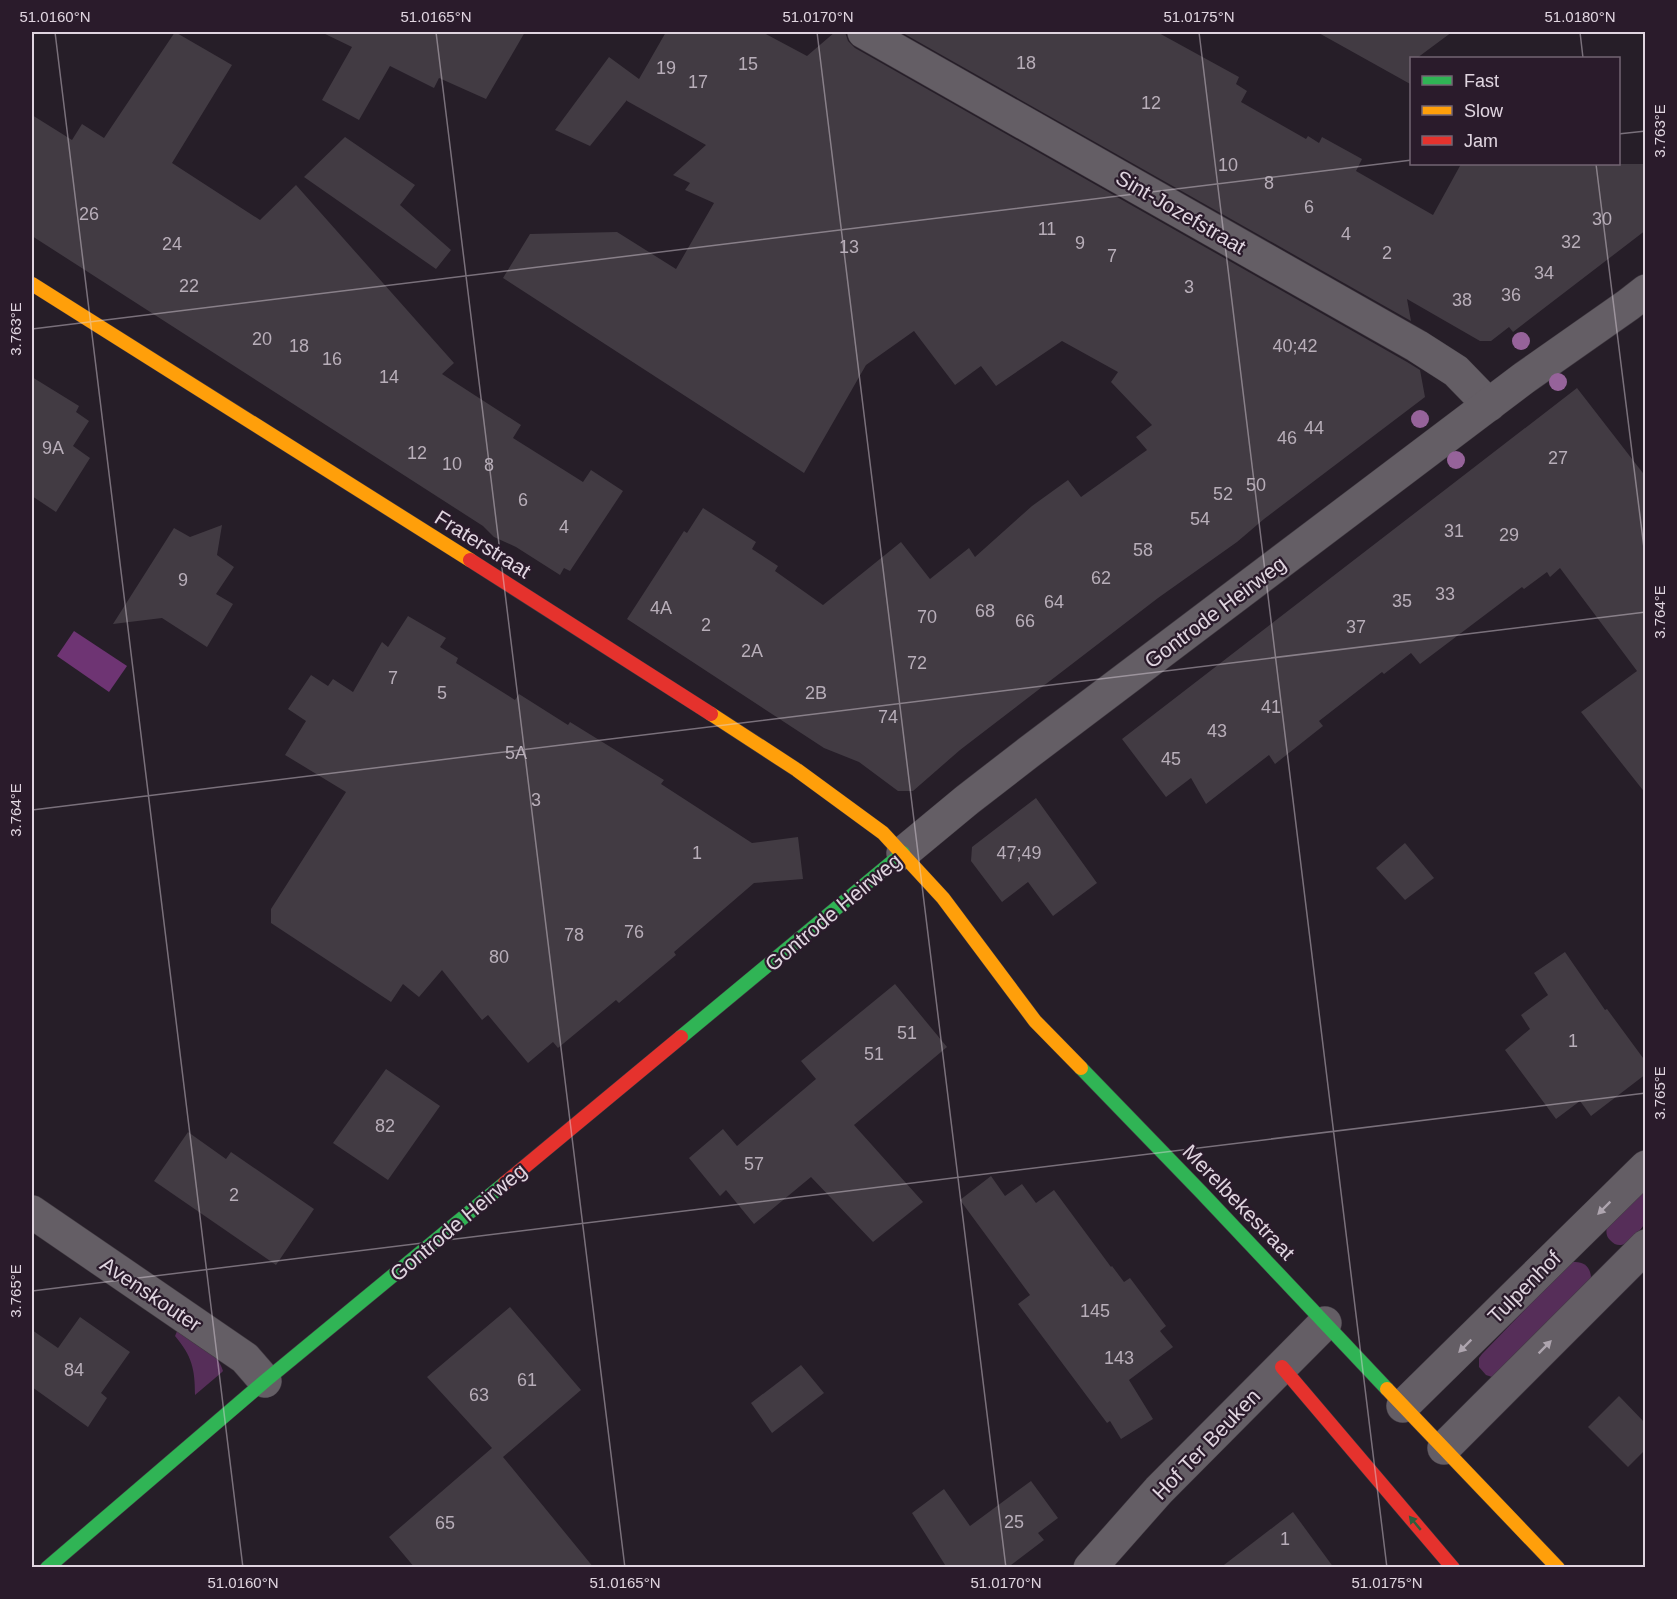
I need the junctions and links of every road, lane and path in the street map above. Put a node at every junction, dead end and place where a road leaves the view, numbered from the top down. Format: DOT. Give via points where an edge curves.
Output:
graph roads {
  1 [pos="864,32"];
  2 [pos="32,284"];
  3 [pos="1646,291"];
  4 [pos="1489,405"];
  5 [pos="903,853"];
  6 [pos="1646,1167"];
  7 [pos="32,1212"];
  8 [pos="1646,1246"];
  9 [pos="1325,1323"];
  10 [pos="1282,1367"];
  11 [pos="266,1381"];
  12 [pos="1403,1406"];
  13 [pos="1444,1448"];
  14 [pos="47,1568"];
  15 [pos="1090,1568"];
  16 [pos="1453,1568"];
  17 [pos="1558,1568"];
  1 -- 4 [label="street, Sint-Jozefstraat" via="1417,346 1455,371"];
  2 -- 5 [label="street, Fraterstraat" via="735,729 859,814"];
  3 -- 4 [label="street, Gontrode Heirweg"];
  4 -- 5 [label="street, Gontrode Heirweg" via="1029,752"];
  5 -- 9 [label="street, Merelbekestraat" via="943,898 1035,1021"];
  5 -- 11 [label="street, Gontrode Heirweg"];
  6 -- 12 [label="street, Tulpenhof, one-way"];
  7 -- 11 [label="street, Avenskouter" via="245,1358"];
  13 -- 8 [label="street, one-way"];
  9 -- 10 [label="street, Hof Ter Beuken"];
  9 -- 12 [label="street, Merelbekestraat"];
  10 -- 15 [label="street, Hof Ter Beuken" via="1159,1490"];
  16 -- 10 [label="street, one-way"];
  11 -- 14 [label="street, Gontrode Heirweg"];
  12 -- 13 [label="street, Merelbekestraat"];
  13 -- 17 [label="street, Merelbekestraat"];
}
